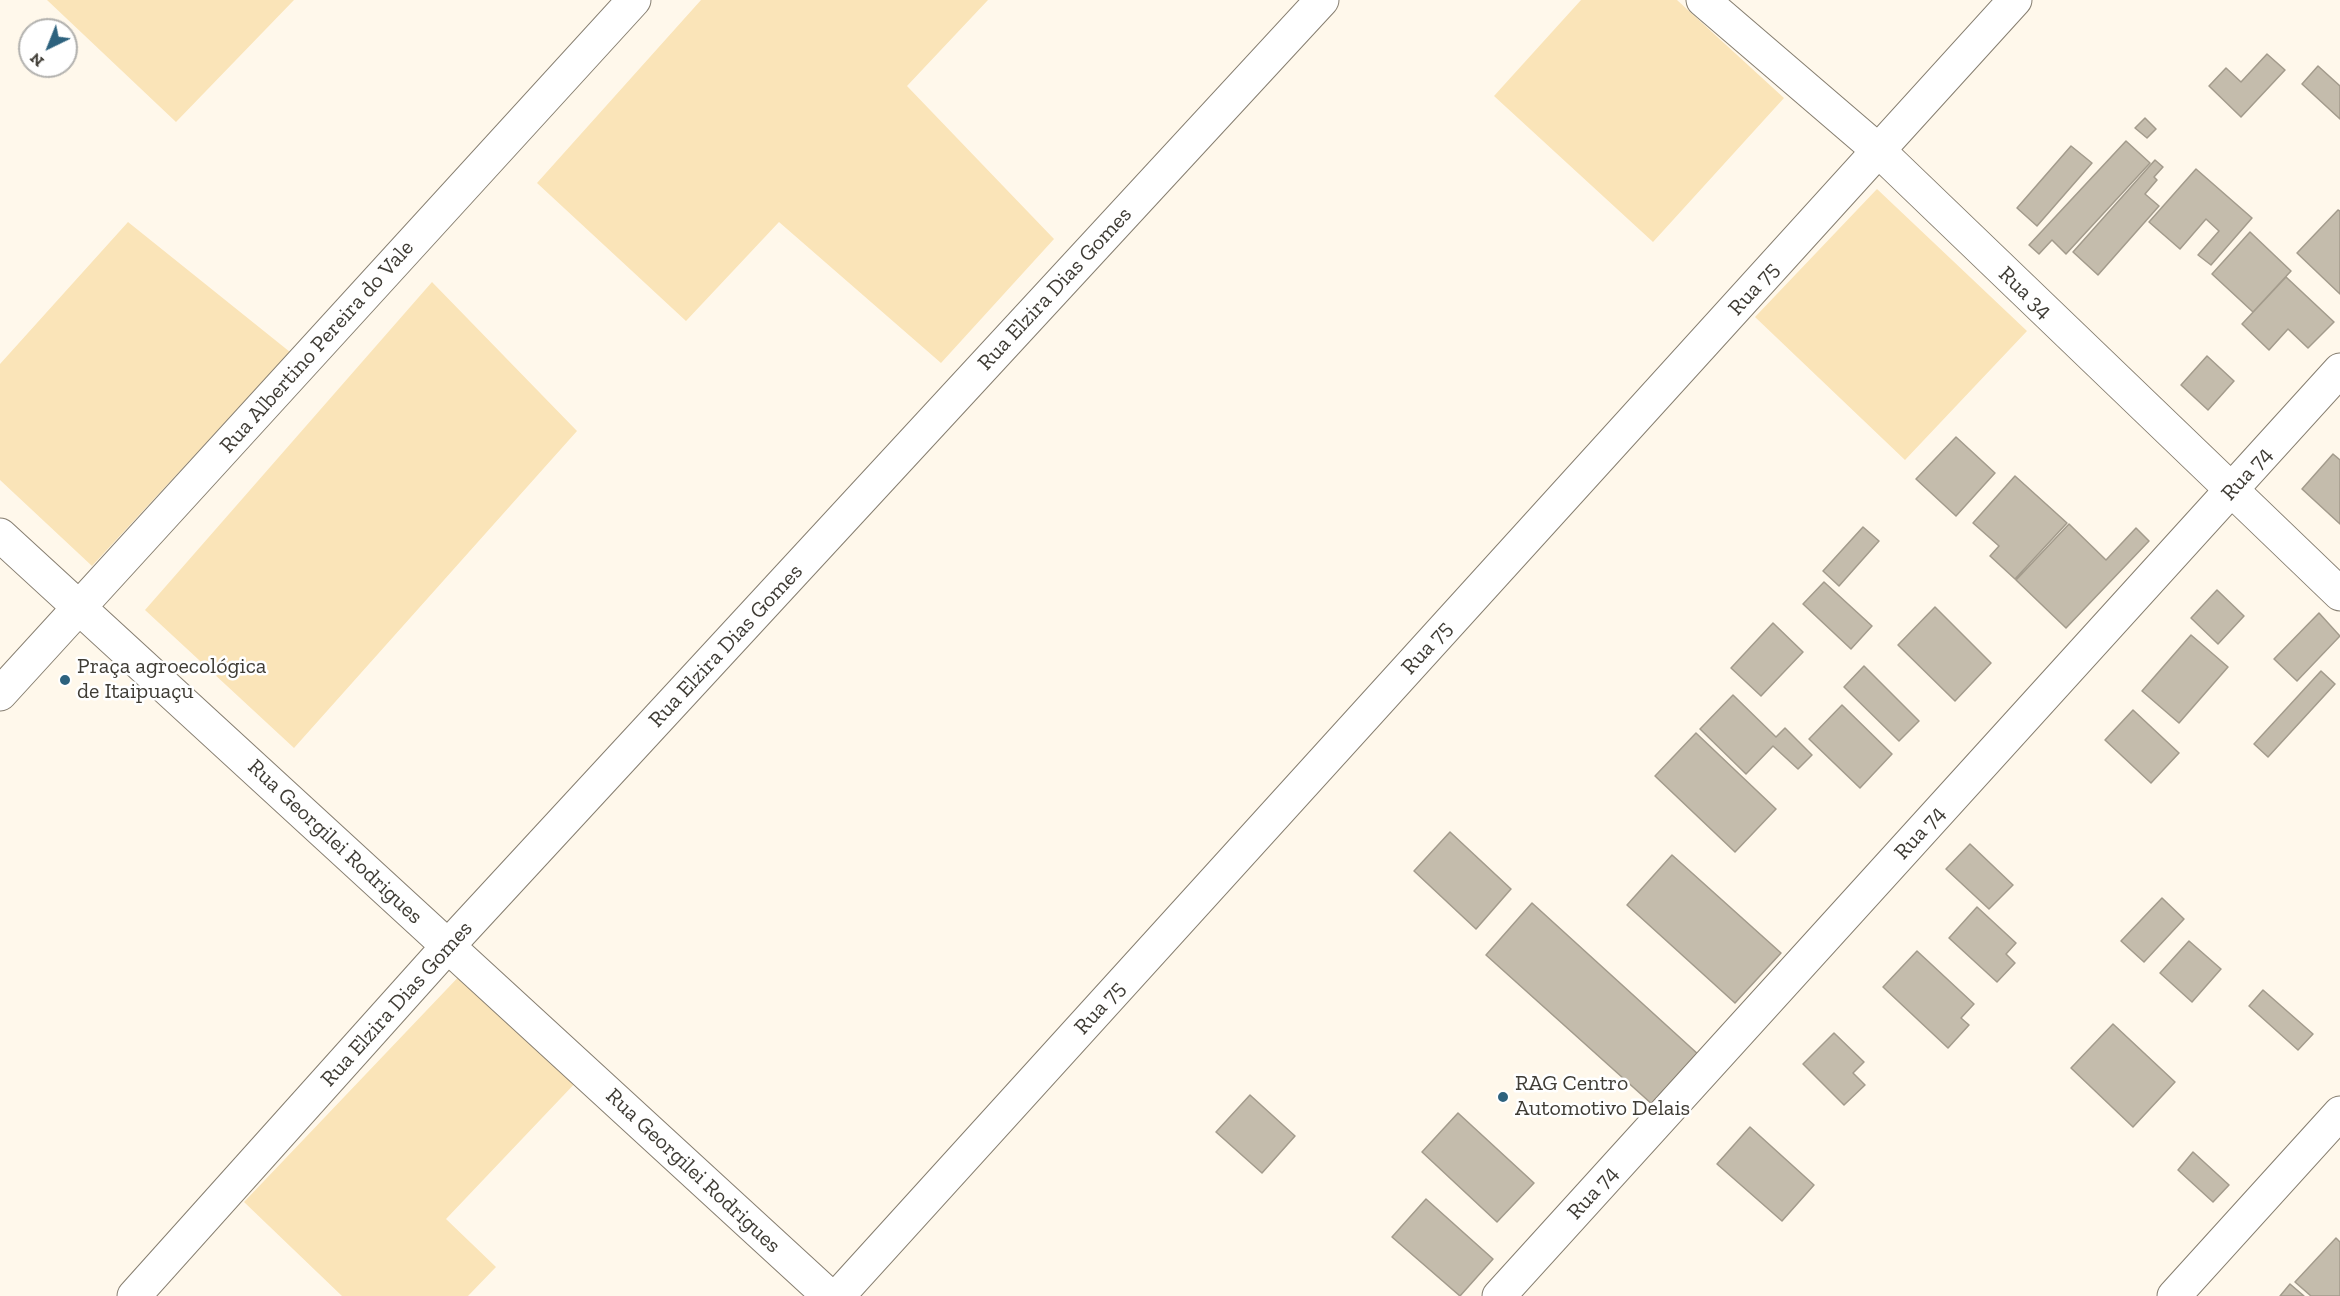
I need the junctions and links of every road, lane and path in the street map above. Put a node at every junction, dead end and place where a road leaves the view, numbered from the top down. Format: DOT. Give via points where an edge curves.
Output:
graph roads {
  1 [pos="634,0"];
  2 [pos="1322,0"];
  3 [pos="1703,0"];
  4 [pos="2015,0"];
  5 [pos="1879,151"];
  6 [pos="2340,370"];
  7 [pos="2231,491"];
  8 [pos="0,535"];
  9 [pos="2340,594"];
  10 [pos="80,608"];
  11 [pos="0,694"];
  12 [pos="448,946"];
  13 [pos="2340,1113"];
  14 [pos="134,1296"];
  15 [pos="829,1296"];
  16 [pos="838,1296"];
  17 [pos="1499,1296"];
  18 [pos="2174,1296"];
  1 -- 10 [label="street, Rua Albertino Pereira do Vale"];
  2 -- 12 [label="street, Rua Elzira Dias Gomes"];
  3 -- 5 [label="street, Rua 34"];
  4 -- 5 [label="street, Rua 75"];
  5 -- 7 [label="street, Rua 34"];
  5 -- 16 [label="street, Rua 75"];
  6 -- 7 [label="street, Rua 74"];
  7 -- 9 [label="street, Rua 34"];
  7 -- 17 [label="street, Rua 74"];
  8 -- 10 [label="street, Rua Georgilei Rodrigues"];
  10 -- 11 [label="street, Rua Albertino Pereira do Vale"];
  10 -- 12 [label="street, Rua Georgilei Rodrigues"];
  12 -- 14 [label="street, Rua Elzira Dias Gomes"];
  12 -- 15 [label="street, Rua Georgilei Rodrigues"];
  13 -- 18 [label="street"];
}
